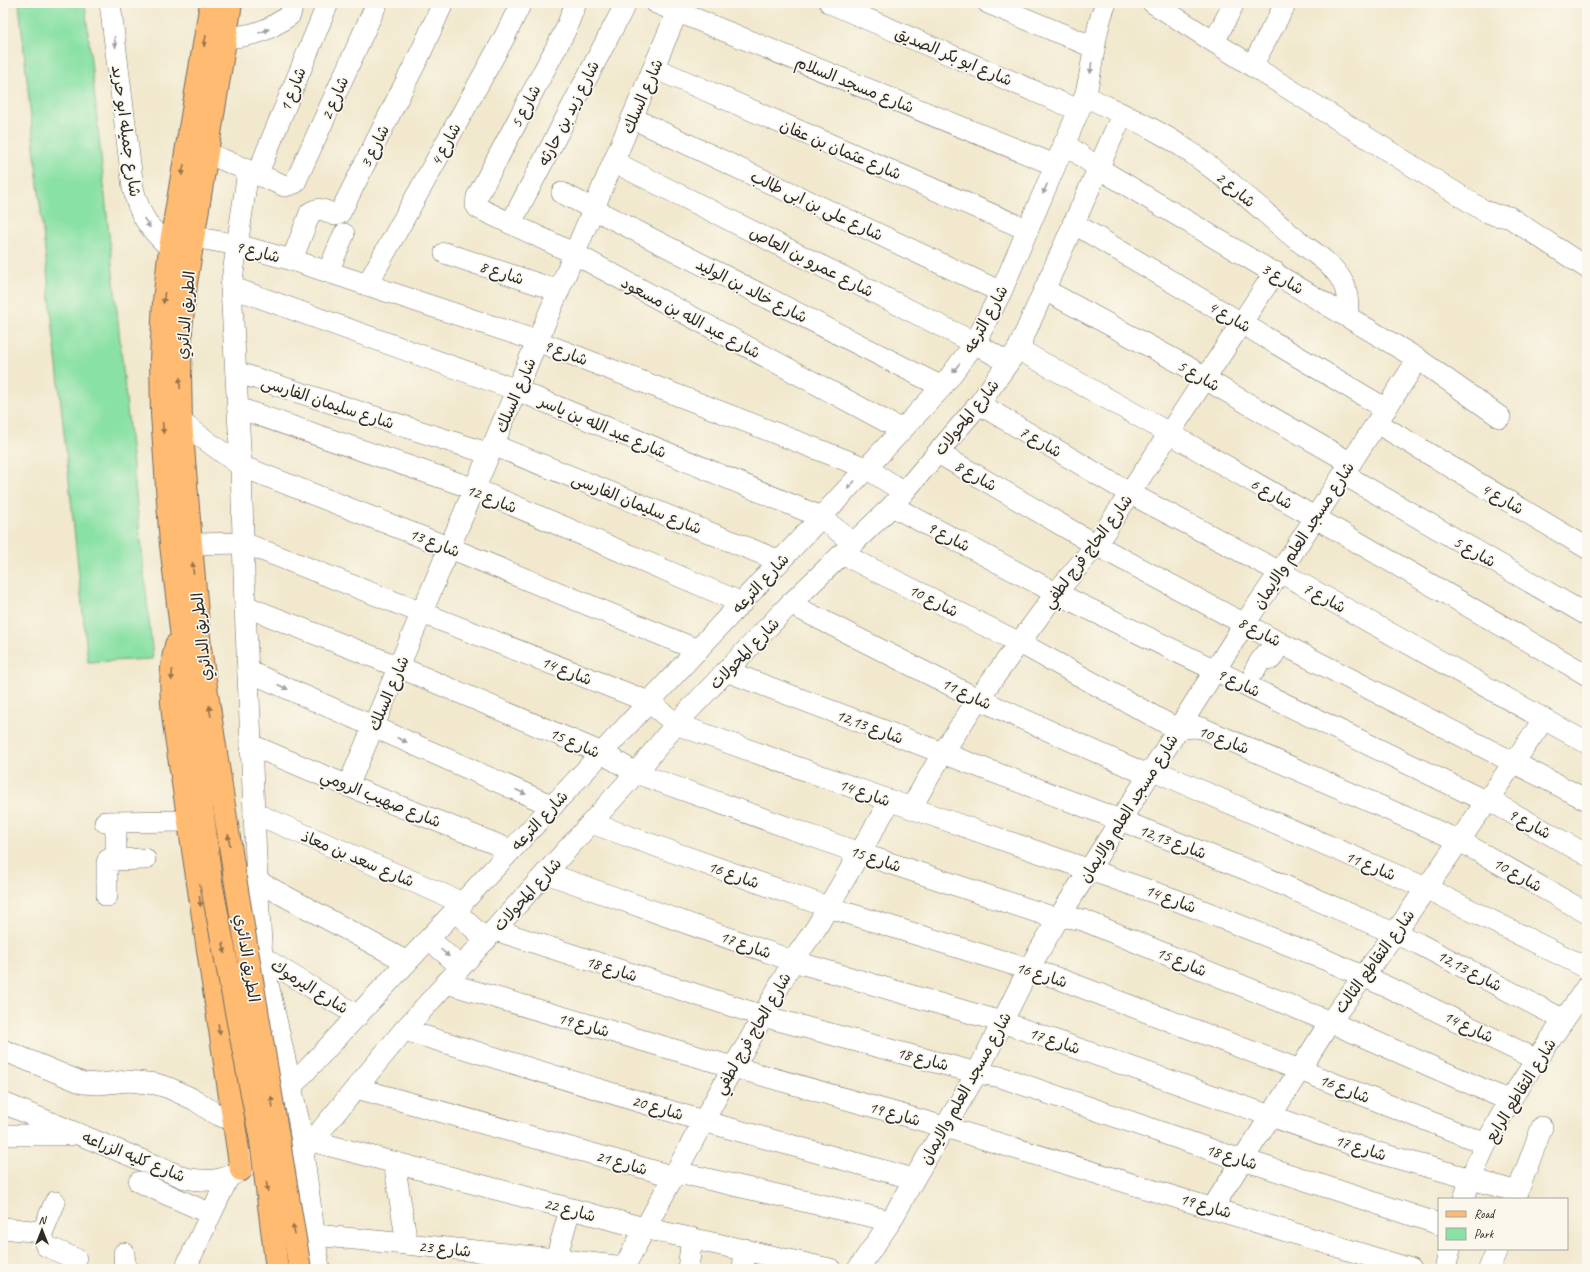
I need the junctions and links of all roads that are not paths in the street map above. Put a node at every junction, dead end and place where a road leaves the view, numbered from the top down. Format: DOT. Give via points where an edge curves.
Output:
graph roads {
  1 [pos="110,3"];
  2 [pos="211,3"];
  3 [pos="232,3"];
  4 [pos="293,3"];
  5 [pos="328,3"];
  6 [pos="377,3"];
  7 [pos="444,3"];
  8 [pos="521,3"];
  9 [pos="576,3"];
  10 [pos="626,3"];
  11 [pos="656,3"];
  12 [pos="830,3"];
  13 [pos="988,3"];
  14 [pos="1106,3"];
  15 [pos="1153,3"];
  16 [pos="1234,3"];
  17 [pos="1286,3"];
  18 [pos="679,7"];
  19 [pos="226,38"];
  20 [pos="1214,42"];
  21 [pos="1093,48"];
  22 [pos="1252,66"];
  23 [pos="654,68"];
  24 [pos="1081,103"];
  25 [pos="1122,115"];
  26 [pos="632,118"];
  27 [pos="1064,143"];
  28 [pos="207,153"];
  29 [pos="614,162"];
  30 [pos="1055,165"];
  31 [pos="1098,168"];
  32 [pos="252,173"];
  33 [pos="562,193"];
  34 [pos="478,208"];
  35 [pos="594,209"];
  36 [pos="511,223"];
  37 [pos="1073,223"];
  38 [pos="1028,230"];
  39 [pos="344,234"];
  40 [pos="193,237"];
  41 [pos="238,245"];
  42 [pos="170,248"];
  43 [pos="445,253"];
  44 [pos="575,254"];
  45 [pos="292,260"];
  46 [pos="1587,268"];
  47 [pos="328,272"];
  48 [pos="1275,272"];
  49 [pos="366,285"];
  50 [pos="231,287"];
  51 [pos="559,290"];
  52 [pos="1045,290"];
  53 [pos="1001,292"];
  54 [pos="1348,317"];
  55 [pos="1242,323"];
  56 [pos="538,341"];
  57 [pos="975,343"];
  58 [pos="1013,356"];
  59 [pos="1418,359"];
  60 [pos="236,372"];
  61 [pos="1205,379"];
  62 [pos="942,387"];
  63 [pos="517,390"];
  64 [pos="979,404"];
  65 [pos="238,408"];
  66 [pos="1382,416"];
  67 [pos="1500,417"];
  68 [pos="181,422"];
  69 [pos="902,430"];
  70 [pos="1169,433"];
  71 [pos="492,449"];
  72 [pos="938,453"];
  73 [pos="241,466"];
  74 [pos="866,468"];
  75 [pos="1347,469"];
  76 [pos="475,489"];
  77 [pos="1131,494"];
  78 [pos="898,499"];
  79 [pos="821,517"];
  80 [pos="1315,518"];
  81 [pos="244,543"];
  82 [pos="191,544"];
  83 [pos="1096,546"];
  84 [pos="450,548"];
  85 [pos="848,548"];
  86 [pos="1587,548"];
  87 [pos="780,561"];
  88 [pos="1280,572"];
  89 [pos="1056,593"];
  90 [pos="742,603"];
  91 [pos="790,604"];
  92 [pos="245,606"];
  93 [pos="422,612"];
  94 [pos="1587,615"];
  95 [pos="181,623"];
  96 [pos="1245,623"];
  97 [pos="1280,642"];
  98 [pos="1020,643"];
  99 [pos="698,650"];
  100 [pos="399,667"];
  101 [pos="1215,670"];
  102 [pos="1255,670"];
  103 [pos="726,671"];
  104 [pos="248,672"];
  105 [pos="1587,675"];
  106 [pos="978,699"];
  107 [pos="649,702"];
  108 [pos="1544,719"];
  109 [pos="676,724"];
  110 [pos="374,727"];
  111 [pos="1177,729"];
  112 [pos="1587,743"];
  113 [pos="251,745"];
  114 [pos="602,753"];
  115 [pos="942,754"];
  116 [pos="1514,762"];
  117 [pos="1149,772"];
  118 [pos="636,773"];
  119 [pos="348,786"];
  120 [pos="1587,800"];
  121 [pos="890,801"];
  122 [pos="1486,802"];
  123 [pos="553,806"];
  124 [pos="911,808"];
  125 [pos="254,813"];
  126 [pos="1120,820"];
  127 [pos="188,821"];
  128 [pos="591,823"];
  129 [pos="1460,841"];
  130 [pos="511,850"];
  131 [pos="859,853"];
  132 [pos="1587,855"];
  133 [pos="145,859"];
  134 [pos="116,860"];
  135 [pos="1089,871"];
  136 [pos="546,873"];
  137 [pos="257,881"];
  138 [pos="1426,888"];
  139 [pos="107,896"];
  140 [pos="459,907"];
  141 [pos="828,907"];
  142 [pos="1587,913"];
  143 [pos="1058,919"];
  144 [pos="1395,933"];
  145 [pos="491,935"];
  146 [pos="429,939"];
  147 [pos="262,957"];
  148 [pos="793,961"];
  149 [pos="407,962"];
  150 [pos="461,968"];
  151 [pos="1587,968"];
  152 [pos="1028,970"];
  153 [pos="1363,976"];
  154 [pos="446,983"];
  155 [pos="1587,986"];
  156 [pos="358,1016"];
  157 [pos="762,1016"];
  158 [pos="1564,1020"];
  159 [pos="1002,1022"];
  160 [pos="1330,1022"];
  161 [pos="404,1030"];
  162 [pos="3,1050"];
  163 [pos="1537,1060"];
  164 [pos="732,1067"];
  165 [pos="1300,1070"];
  166 [pos="976,1073"];
  167 [pos="292,1087"];
  168 [pos="356,1088"];
  169 [pos="1510,1101"];
  170 [pos="3,1102"];
  171 [pos="1271,1116"];
  172 [pos="232,1118"];
  173 [pos="702,1121"];
  174 [pos="299,1122"];
  175 [pos="945,1127"];
  176 [pos="1542,1128"];
  177 [pos="80,1135"];
  178 [pos="4,1140"];
  179 [pos="1486,1144"];
  180 [pos="308,1146"];
  181 [pos="1241,1160"];
  182 [pos="394,1162"];
  183 [pos="235,1174"];
  184 [pos="672,1176"];
  185 [pos="1471,1178"];
  186 [pos="914,1179"];
  187 [pos="139,1182"];
  188 [pos="1517,1196"];
  189 [pos="1464,1198"];
  190 [pos="55,1202"];
  191 [pos="1213,1208"];
  192 [pos="570,1209"];
  193 [pos="211,1214"];
  194 [pos="891,1221"];
  195 [pos="1438,1224"];
  196 [pos="3,1228"];
  197 [pos="644,1228"];
  198 [pos="42,1233"];
  199 [pos="314,1235"];
  200 [pos="692,1238"];
  201 [pos="407,1244"];
  202 [pos="1450,1250"];
  203 [pos="1497,1250"];
  204 [pos="556,1258"];
  205 [pos="76,1259"];
  206 [pos="744,1259"];
  207 [pos="1400,1267"];
  208 [pos="624,1268"];
  209 [pos="186,1269"];
  210 [pos="277,1269"];
  211 [pos="300,1269"];
  212 [pos="319,1269"];
  213 [pos="688,1269"];
  214 [pos="830,1269"];
  215 [pos="858,1269"];
  216 [pos="1444,1269"];
  217 [pos="1490,1269"];
  1 -- 42 [label="street, شارع جميله ابو حريد, one-way" via="132,188 143,218 152,231"];
  2 -- 42 [label="main road, الطريق الدائري, one-way"];
  3 -- 19 [label="main road, الطريق الدائري"];
  19 -- 4 [label="street, one-way" via="249,36 271,28 290,15"];
  5 -- 32 [label="street, شارع 1"];
  6 -- 32 [label="street, شارع 2" via="298,179 290,186 285,186"];
  7 -- 45 [label="street, شارع 3" via="340,213 335,215 320,209 310,213"];
  8 -- 49 [label="street, شارع 4"];
  9 -- 34 [label="street, شارع 5" via="568,25 477,197"];
  10 -- 36 [label="street, شارع زيد بن حارثه"];
  11 -- 18 [label="street, شارع مسجد السلام"];
  12 -- 24 [label="street, شارع ابو بكر الصديق"];
  13 -- 21 [label="street"];
  14 -- 21 [label="street, شارع الترعه"];
  15 -- 20 [label="street"];
  16 -- 20 [label="street"];
  17 -- 22 [label="street"];
  18 -- 23 [label="street, شارع السلك"];
  18 -- 30 [label="street, شارع مسجد السلام"];
  19 -- 28 [label="main road, الطريق الدائري"];
  20 -- 22 [label="street"];
  21 -- 24 [label="street, شارع الترعه, one-way" via="1089,81"];
  22 -- 46 [label="street" via="1483,210 1509,217"];
  23 -- 26 [label="street, شارع السلك"];
  23 -- 38 [label="street, شارع عثمان بن عفان"];
  24 -- 25 [label="street, شارع 2"];
  24 -- 27 [label="street, شارع الترعه"];
  25 -- 31 [label="street, شارع المحولات"];
  25 -- 54 [label="street, شارع 2" via="1187,149 1331,267 1340,277 1346,290"];
  26 -- 29 [label="street, شارع السلك"];
  26 -- 53 [label="street, شارع على بن ابى طالب"];
  27 -- 30 [label="street, شارع الترعه"];
  27 -- 31 [label="street, شارع 3"];
  28 -- 32 [label="street"];
  28 -- 40 [label="main road, الطريق الدائري"];
  29 -- 35 [label="street, شارع السلك"];
  29 -- 57 [label="street, شارع عمرو بن العاص"];
  30 -- 38 [label="street, شارع الترعه, one-way"];
  31 -- 37 [label="street, شارع المحولات"];
  31 -- 48 [label="street, شارع 3"];
  32 -- 41 [label="street, شارع 1"];
  33 -- 35 [label="street, شارع خالد بن الوليد"];
  34 -- 36 [label="street, شارع عبد الله بن مسعود"];
  35 -- 44 [label="street, شارع السلك"];
  35 -- 62 [label="street, شارع خالد بن الوليد"];
  36 -- 44 [label="street, شارع عبد الله بن مسعود"];
  37 -- 52 [label="street, شارع المحولات"];
  37 -- 55 [label="street, شارع 4"];
  38 -- 53 [label="street, شارع الترعه"];
  39 -- 47 [label="street"];
  40 -- 41 [label="street, شارع 9"];
  68 -- 40 [label="main road, الطريق الدائري, one-way" via="182,329"];
  41 -- 45 [label="street, شارع 9"];
  41 -- 50 [label="street, شارع 1"];
  42 -- 95 [label="main road, الطريق الدائري, one-way" via="161,359 162,414 171,545"];
  43 -- 51 [label="street, شارع 8"];
  44 -- 51 [label="street, شارع السلك"];
  44 -- 69 [label="street, شارع عبد الله بن مسعود"];
  45 -- 47 [label="street, شارع 9"];
  47 -- 49 [label="street, شارع 9"];
  48 -- 54 [label="street, شارع 3"];
  48 -- 55 [label="street, شارع الحاج فرج لطفي"];
  49 -- 56 [label="street, شارع 9"];
  50 -- 60 [label="street, شارع 1"];
  50 -- 63 [label="street, شارع عبد الله بن ياسر"];
  51 -- 56 [label="street, شارع السلك"];
  52 -- 58 [label="street, شارع المحولات"];
  52 -- 61 [label="street, شارع 5" via="1188,367"];
  53 -- 57 [label="street, شارع الترعه"];
  54 -- 59 [label="street, شارع 3"];
  55 -- 61 [label="street, شارع الحاج فرج لطفي"];
  55 -- 66 [label="street, شارع 4"];
  56 -- 63 [label="street, شارع السلك"];
  56 -- 74 [label="street, شارع 9"];
  57 -- 58 [label="street, شارع عمرو بن العاص"];
  57 -- 62 [label="street, شارع الترعه, one-way"];
  58 -- 64 [label="street, شارع المحولات"];
  58 -- 70 [label="street, شارع 6"];
  59 -- 66 [label="street, شارع مسجد العلم والايمان"];
  59 -- 67 [label="street, شارع 3"];
  60 -- 65 [label="street, شارع 1"];
  60 -- 71 [label="street, شارع سليمان الفارسى"];
  61 -- 70 [label="street, شارع الحاج فرج لطفي"];
  61 -- 75 [label="street, شارع 5"];
  62 -- 69 [label="street, شارع الترعه"];
  63 -- 71 [label="street, شارع السلك"];
  63 -- 79 [label="street, شارع عبد الله بن ياسر"];
  64 -- 72 [label="street, شارع المحولات"];
  64 -- 77 [label="street, شارع 7"];
  65 -- 73 [label="street, شارع 1"];
  65 -- 76 [label="street, شارع 12"];
  66 -- 75 [label="street, شارع مسجد العلم والايمان"];
  66 -- 86 [label="street, شارع 4"];
  68 -- 73 [label="street, شارع 13"];
  68 -- 82 [label="main road, الطريق الدائري"];
  69 -- 74 [label="street, شارع الترعه"];
  70 -- 77 [label="street, شارع الحاج فرج لطفي"];
  70 -- 80 [label="street, شارع 6"];
  71 -- 76 [label="street, شارع السلك"];
  71 -- 87 [label="street, شارع سليمان الفارسى"];
  72 -- 78 [label="street, شارع المحولات"];
  72 -- 83 [label="street, شارع 8"];
  73 -- 81 [label="street, شارع 1"];
  73 -- 84 [label="street, شارع 13"];
  74 -- 78 [label="street, شارع 9"];
  74 -- 79 [label="street, شارع الترعه, one-way"];
  75 -- 80 [label="street, شارع مسجد العلم والايمان"];
  75 -- 94 [label="street, شارع 5"];
  76 -- 84 [label="street, شارع السلك"];
  76 -- 90 [label="street, شارع 12"];
  77 -- 83 [label="street, شارع الحاج فرج لطفي"];
  77 -- 88 [label="street, شارع 7"];
  78 -- 85 [label="street, شارع المحولات"];
  78 -- 89 [label="street, شارع 9"];
  79 -- 85 [label="street, شارع عبد الله بن ياسر"];
  79 -- 87 [label="street, شارع الترعه"];
  80 -- 88 [label="street, شارع مسجد العلم والايمان"];
  80 -- 105 [label="street, شارع 6"];
  81 -- 82 [label="street, شارع 14"];
  81 -- 92 [label="street, شارع 1"];
  81 -- 93 [label="street, شارع 14"];
  211 -- 82 [label="main road, الطريق الدائري, one-way, bridge" via="235,878 200,648"];
  83 -- 89 [label="street, شارع الحاج فرج لطفي"];
  83 -- 96 [label="street, شارع 8"];
  84 -- 93 [label="street, شارع السلك"];
  84 -- 99 [label="street, شارع 13"];
  85 -- 91 [label="street, شارع المحولات"];
  85 -- 98 [label="street, شارع 10"];
  87 -- 90 [label="street, شارع الترعه"];
  88 -- 96 [label="street, شارع مسجد العلم والايمان"];
  88 -- 108 [label="street, شارع 7"];
  89 -- 98 [label="street, شارع الحاج فرج لطفي"];
  89 -- 101 [label="street, شارع 9"];
  90 -- 99 [label="street, شارع الترعه"];
  91 -- 103 [label="street, شارع المحولات"];
  91 -- 106 [label="street, شارع 11"];
  92 -- 100 [label="street, شارع 15"];
  92 -- 104 [label="street, شارع 1"];
  93 -- 100 [label="street, شارع السلك"];
  93 -- 107 [label="street, شارع 14"];
  95 -- 127 [label="main road, one-way" via="173,656 170,690"];
  95 -- 210 [label="main road, الطريق الدائري, one-way, bridge" via="211,882 261,1140"];
  96 -- 97 [label="street, شارع 8"];
  96 -- 101 [label="street, شارع مسجد العلم والايمان"];
  97 -- 102 [label="street" via="1271,659 1264,655"];
  97 -- 116 [label="street, شارع 8"];
  98 -- 106 [label="street, شارع الحاج فرج لطفي"];
  98 -- 111 [label="street, شارع 10"];
  99 -- 107 [label="street, شارع الترعه"];
  100 -- 110 [label="street, شارع السلك"];
  100 -- 114 [label="street, شارع 15"];
  101 -- 111 [label="street, شارع مسجد العلم والايمان"];
  101 -- 122 [label="street, شارع 9"];
  103 -- 109 [label="street, شارع المحولات"];
  103 -- 115 [label="street, شارع 12,13"];
  104 -- 110 [label="street, one-way"];
  104 -- 113 [label="street, شارع 1"];
  106 -- 115 [label="street, شارع الحاج فرج لطفي"];
  106 -- 117 [label="street, شارع 11"];
  107 -- 109 [label="street, شارع 14"];
  107 -- 114 [label="street, شارع الترعه"];
  108 -- 112 [label="street, شارع 7"];
  108 -- 116 [label="street, شارع التقاطع الثالث"];
  109 -- 118 [label="street, شارع المحولات"];
  109 -- 121 [label="street, شارع 14"];
  110 -- 119 [label="street, شارع السلك"];
  110 -- 123 [label="street, one-way"];
  111 -- 117 [label="street, شارع مسجد العلم والايمان"];
  111 -- 129 [label="street, شارع 10" via="1202,728"];
  113 -- 119 [label="street, شارع صهيب الرومي"];
  113 -- 125 [label="street, شارع 1"];
  114 -- 118 [label="street, شارع 15"];
  114 -- 123 [label="street, شارع الترعه"];
  115 -- 124 [label="street, شارع الحاج فرج لطفي"];
  115 -- 126 [label="street, شارع 12,13"];
  116 -- 120 [label="street, شارع 8"];
  116 -- 122 [label="street, شارع التقاطع الثالث"];
  117 -- 126 [label="street, شارع مسجد العلم والايمان"];
  117 -- 138 [label="street, شارع 11"];
  118 -- 128 [label="street, شارع المحولات"];
  118 -- 131 [label="street, شارع 15"];
  119 -- 130 [label="street, شارع صهيب الرومي"];
  121 -- 124 [label="street, شارع 14"];
  121 -- 131 [label="street, شارع الحاج فرج لطفي"];
  122 -- 129 [label="street, شارع التقاطع الثالث"];
  122 -- 132 [label="street, شارع 9" via="1502,808"];
  123 -- 130 [label="street, شارع الترعه"];
  124 -- 135 [label="street, شارع 14"];
  125 -- 137 [label="street, شارع 1"];
  125 -- 140 [label="street, شارع سعد بن معاذ"];
  126 -- 135 [label="street, شارع مسجد العلم والايمان"];
  126 -- 144 [label="street, شارع 12,13" via="1255,873"];
  127 -- 134 [label="street" via="110,822"];
  127 -- 172 [label="main road, one-way"];
  128 -- 136 [label="street, شارع المحولات"];
  128 -- 141 [label="street, شارع 16"];
  129 -- 138 [label="street, شارع التقاطع الثالث"];
  129 -- 142 [label="street, شارع 10"];
  130 -- 140 [label="street, شارع الترعه"];
  131 -- 141 [label="street, شارع الحاج فرج لطفي"];
  131 -- 143 [label="street, شارع 15"];
  133 -- 134 [label="street"];
  134 -- 139 [label="street" via="107,862"];
  135 -- 143 [label="street, شارع مسجد العلم والايمان"];
  135 -- 153 [label="street, شارع 14" via="1117,878 1176,900"];
  136 -- 145 [label="street, شارع المحولات"];
  136 -- 148 [label="street, شارع 17"];
  137 -- 147 [label="street, شارع 1"];
  137 -- 149 [label="street"];
  138 -- 144 [label="street, شارع التقاطع الثالث"];
  138 -- 151 [label="street, شارع 11"];
  140 -- 145 [label="street"];
  140 -- 146 [label="street, شارع الترعه"];
  141 -- 148 [label="street, شارع الحاج فرج لطفي"];
  141 -- 152 [label="street, شارع 16"];
  143 -- 152 [label="street, شارع مسجد العلم والايمان"];
  143 -- 160 [label="street, شارع 15" via="1066,917 1083,920"];
  144 -- 153 [label="street, شارع التقاطع الثالث"];
  144 -- 158 [label="street, شارع 12,13"];
  145 -- 150 [label="street, شارع المحولات"];
  145 -- 157 [label="street, شارع 18"];
  146 -- 149 [label="street, شارع الترعه"];
  146 -- 150 [label="street, one-way"];
  147 -- 156 [label="street, شارع اليرموك"];
  147 -- 167 [label="street, شارع 1"];
  148 -- 157 [label="street, شارع الحاج فرج لطفي"];
  148 -- 159 [label="street, شارع 17"];
  149 -- 156 [label="street, شارع الترعه"];
  150 -- 154 [label="street, شارع المحولات"];
  152 -- 159 [label="street, شارع مسجد العلم والايمان"];
  152 -- 165 [label="street, شارع 16" via="1057,978"];
  153 -- 160 [label="street, شارع التقاطع الثالث"];
  153 -- 163 [label="street, شارع 14"];
  154 -- 161 [label="street, شارع المحولات"];
  154 -- 164 [label="street, شارع 19"];
  155 -- 158 [label="street, شارع التقاطع الرابع"];
  156 -- 167 [label="street, شارع الترعه"];
  157 -- 164 [label="street, شارع الحاج فرج لطفي"];
  157 -- 166 [label="street, شارع 18"];
  158 -- 163 [label="street, شارع التقاطع الرابع"];
  159 -- 166 [label="street, شارع مسجد العلم والايمان"];
  159 -- 171 [label="street, شارع 17"];
  160 -- 165 [label="street, شارع التقاطع الثالث"];
  160 -- 169 [label="street, شارع 15"];
  161 -- 168 [label="street, شارع المحولات"];
  161 -- 173 [label="street, شارع 20"];
  162 -- 172 [label="street" via="83,1083 135,1081 156,1084 195,1100 214,1114"];
  163 -- 169 [label="street, شارع التقاطع الرابع"];
  164 -- 173 [label="street, شارع الحاج فرج لطفي"];
  164 -- 175 [label="street, شارع 19"];
  165 -- 171 [label="street, شارع التقاطع الثالث"];
  165 -- 179 [label="street, شارع 16"];
  166 -- 175 [label="street, شارع مسجد العلم والايمان"];
  166 -- 181 [label="street, شارع 18" via="1001,1077"];
  167 -- 174 [label="street, شارع 1"];
  168 -- 180 [label="street, شارع المحولات"];
  168 -- 184 [label="street, شارع 21"];
  169 -- 179 [label="street, شارع التقاطع الرابع"];
  170 -- 177 [label="street, شارع كليه الزراعه"];
  171 -- 181 [label="street, شارع التقاطع الثالث"];
  171 -- 185 [label="street, شارع 17" via="1368,1150"];
  172 -- 183 [label="main road"];
  173 -- 184 [label="street, شارع الحاج فرج لطفي"];
  173 -- 186 [label="street, شارع 20"];
  174 -- 180 [label="street, شارع 1"];
  174 -- 183 [label="street"];
  175 -- 186 [label="street, شارع مسجد العلم والايمان"];
  175 -- 191 [label="street, شارع 19"];
  176 -- 188 [label="street"];
  177 -- 178 [label="street"];
  177 -- 183 [label="street, شارع كليه الزراعه" via="185,1178 214,1181"];
  179 -- 185 [label="street, شارع التقاطع الرابع"];
  180 -- 182 [label="street, شارع 22"];
  180 -- 199 [label="street, شارع 1"];
  181 -- 191 [label="street, شارع التقاطع الثالث"];
  181 -- 195 [label="street, شارع 18"];
  182 -- 192 [label="street, شارع 22"];
  182 -- 201 [label="street"];
  183 -- 193 [label="street"];
  184 -- 194 [label="street, شارع 21" via="694,1176"];
  184 -- 197 [label="street, شارع الحاج فرج لطفي"];
  185 -- 188 [label="street, شارع 17"];
  185 -- 189 [label="street, شارع التقاطع الرابع"];
  186 -- 194 [label="street, شارع مسجد العلم والايمان"];
  187 -- 193 [label="street"];
  190 -- 198 [label="street"];
  191 -- 207 [label="street, شارع 19"];
  192 -- 197 [label="street, شارع 22"];
  192 -- 204 [label="street"];
  193 -- 209 [label="street"];
  194 -- 215 [label="street, شارع مسجد العلم والايمان"];
  196 -- 198 [label="street"];
  197 -- 200 [label="street, شارع 22"];
  197 -- 208 [label="street, شارع الحاج فرج لطفي"];
  198 -- 205 [label="street" via="46,1246"];
  199 -- 201 [label="street, شارع 23"];
  199 -- 212 [label="street, شارع 1"];
  200 -- 206 [label="street, شارع 22"];
  200 -- 213 [label="street"];
  201 -- 204 [label="street, شارع 23"];
  202 -- 216 [label="street"];
  203 -- 217 [label="street"];
  204 -- 208 [label="street, شارع 23"];
  206 -- 214 [label="street, شارع 22"];
}
